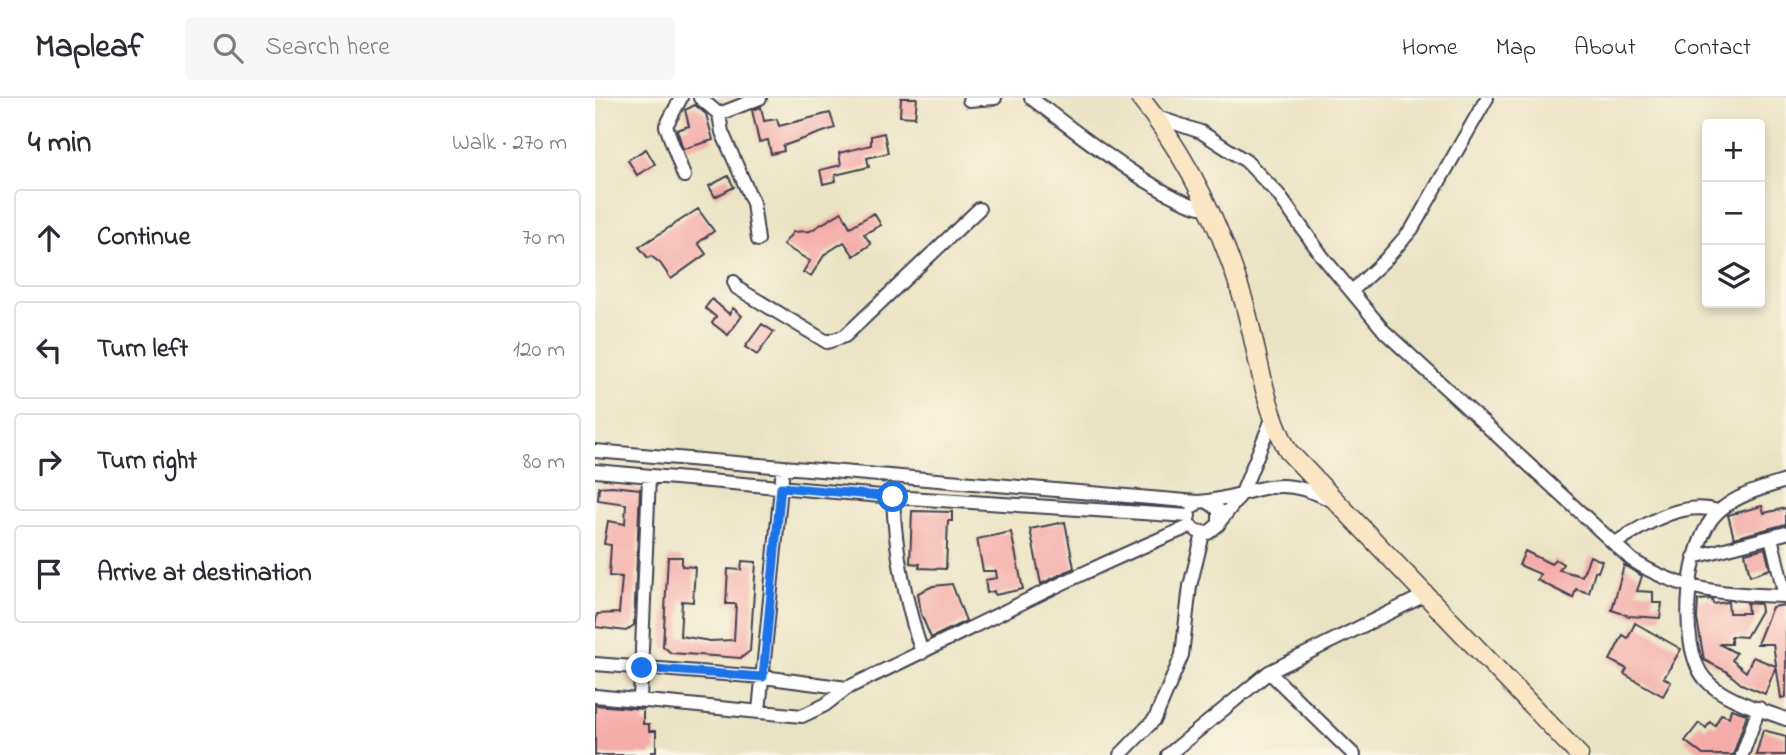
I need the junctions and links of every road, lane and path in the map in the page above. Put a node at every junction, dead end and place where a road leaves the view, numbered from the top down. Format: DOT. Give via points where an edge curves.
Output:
graph roads {
  1 [pos="681,98"];
  2 [pos="700,98"];
  3 [pos="760,98"];
  4 [pos="995,98"];
  5 [pos="1031,98"];
  6 [pos="1140,98"];
  7 [pos="1487,98"];
  8 [pos="969,100"];
  9 [pos="719,114"];
  10 [pos="1154,116"];
  11 [pos="684,176"];
  12 [pos="1210,208"];
  13 [pos="979,209"];
  14 [pos="758,240"];
  15 [pos="734,282"];
  16 [pos="1353,290"];
  17 [pos="1272,419"];
  18 [pos="595,451"];
  19 [pos="783,467"];
  20 [pos="595,471"];
  21 [pos="649,476"];
  22 [pos="1786,481"];
  23 [pos="781,487"];
  24 [pos="1242,492"];
  25 [pos="893,497"];
  26 [pos="1203,502"];
  27 [pos="1336,502"];
  28 [pos="1719,511"];
  29 [pos="1221,520"];
  30 [pos="1190,521"];
  31 [pos="1786,533"];
  32 [pos="1203,534"];
  33 [pos="1771,537"];
  34 [pos="1615,544"];
  35 [pos="1694,557"];
  36 [pos="1688,587"];
  37 [pos="1427,594"];
  38 [pos="1786,596"];
  39 [pos="922,653"];
  40 [pos="595,664"];
  41 [pos="642,668"];
  42 [pos="1269,672"];
  43 [pos="763,677"];
  44 [pos="847,688"];
  45 [pos="595,696"];
  46 [pos="641,699"];
  47 [pos="1759,708"];
  48 [pos="759,711"];
  49 [pos="1786,719"];
  50 [pos="1120,755"];
  51 [pos="1168,755"];
  52 [pos="1354,755"];
  53 [pos="1579,755"];
  54 [pos="1742,755"];
  1 -- 11 [label="street" via="666,126"];
  2 -- 9 [label="street"];
  3 -- 9 [label="street"];
  4 -- 8 [label="street"];
  5 -- 12 [label="street" via="1118,162 1185,202"];
  6 -- 10 [label="street"];
  7 -- 16 [label="street" via="1412,229"];
  9 -- 14 [label="street" via="753,202"];
  10 -- 12 [label="street"];
  10 -- 16 [label="street" via="1201,132 1246,161 1278,194"];
  12 -- 17 [label="street" via="1244,302"];
  13 -- 15 [label="street" via="835,341 827,342"];
  16 -- 34 [label="street" via="1385,332"];
  17 -- 24 [label="street"];
  17 -- 27 [label="street" via="1288,451"];
  18 -- 19 [label="street"];
  19 -- 23 [label="street"];
  19 -- 26 [label="street"];
  20 -- 21 [label="street"];
  21 -- 23 [label="street"];
  21 -- 41 [label="street"];
  22 -- 28 [label="street" via="1741,497"];
  23 -- 25 [label="street"];
  23 -- 43 [label="street"];
  24 -- 26 [label="street"];
  24 -- 27 [label="street" via="1283,484"];
  24 -- 29 [label="street"];
  25 -- 30 [label="street"];
  25 -- 39 [label="street" via="895,549 905,603"];
  26 -- 29 [label="street" via="1216,506"];
  26 -- 30 [label="street"];
  27 -- 37 [label="street"];
  28 -- 34 [label="street" via="1703,507 1677,511"];
  28 -- 35 [label="street" via="1709,522"];
  29 -- 32 [label="street" via="1217,529"];
  30 -- 32 [label="street"];
  30 -- 39 [label="street"];
  31 -- 33 [label="street"];
  32 -- 50 [label="street" via="1189,586 1182,654 1155,719"];
  33 -- 35 [label="street"];
  33 -- 38 [label="street"];
  34 -- 36 [label="street" via="1646,569"];
  35 -- 36 [label="street"];
  36 -- 38 [label="street" via="1716,594"];
  36 -- 47 [label="street" via="1698,668 1710,684"];
  37 -- 42 [label="street"];
  37 -- 53 [label="street"];
  39 -- 44 [label="street"];
  40 -- 41 [label="street"];
  41 -- 43 [label="street"];
  41 -- 46 [label="street"];
  42 -- 51 [label="street"];
  42 -- 52 [label="street"];
  43 -- 44 [label="street"];
  43 -- 48 [label="street"];
  44 -- 48 [label="street" via="802,716"];
  45 -- 46 [label="street"];
  46 -- 48 [label="street"];
  47 -- 49 [label="street"];
  47 -- 54 [label="street"];
}
